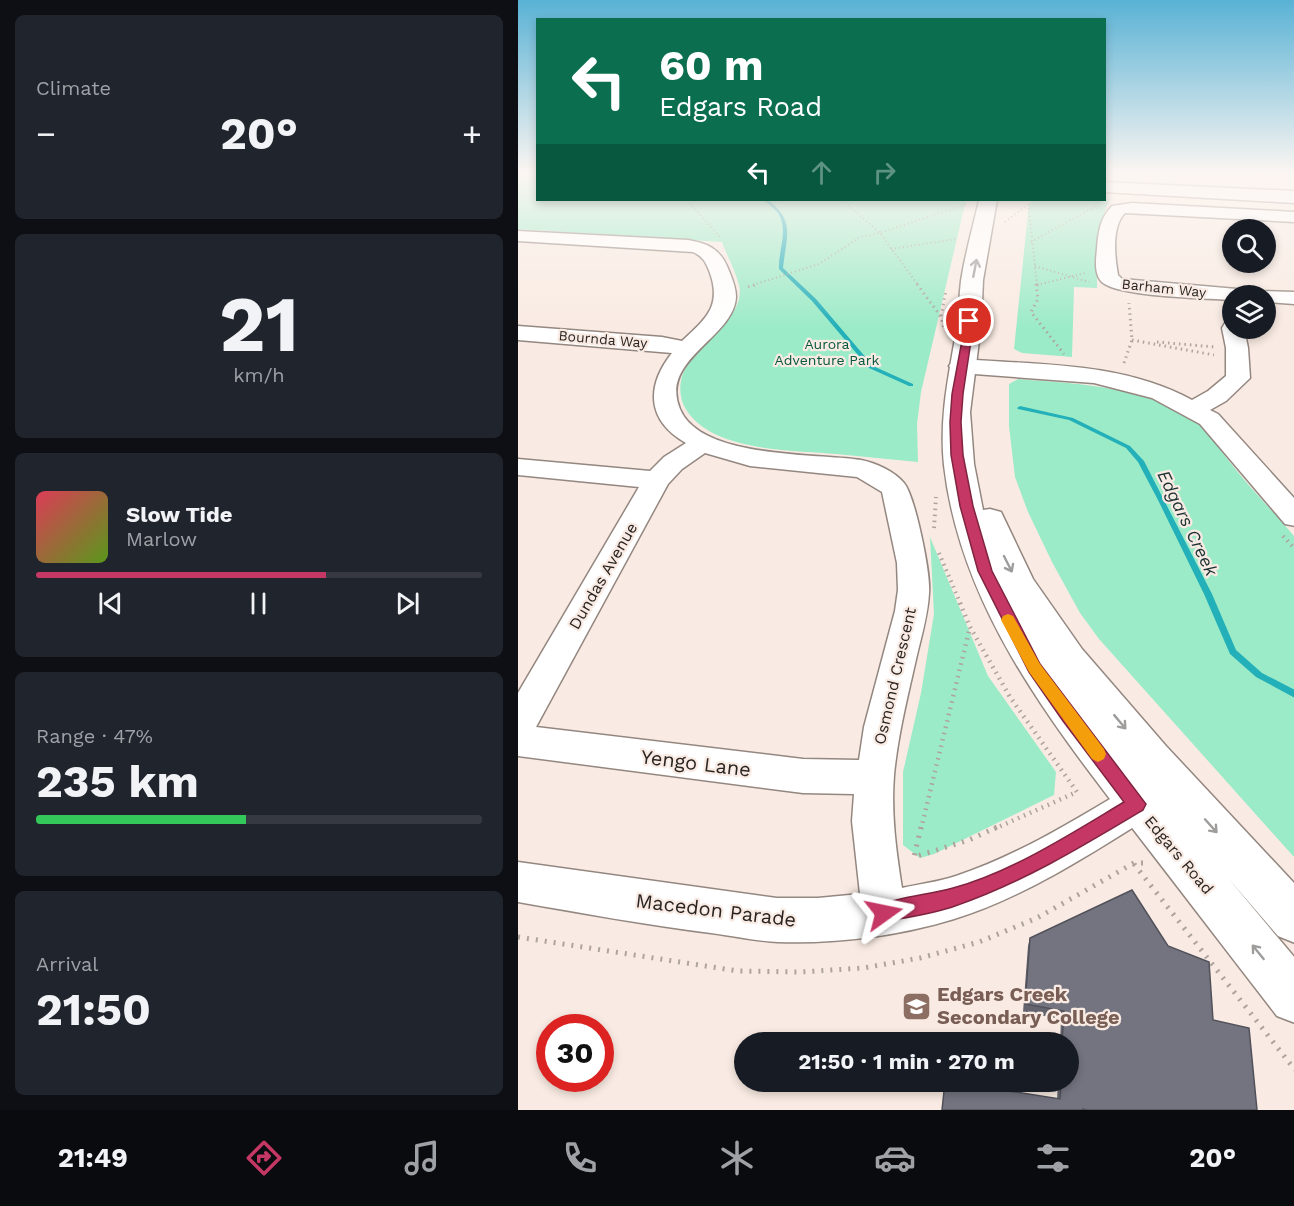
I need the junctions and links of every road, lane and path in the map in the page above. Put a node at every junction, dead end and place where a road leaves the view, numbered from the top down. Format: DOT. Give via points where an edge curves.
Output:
graph roads {
  1 [pos="708,224"];
  2 [pos="869,224"];
  3 [pos="907,224"];
  4 [pos="983,224"];
  5 [pos="1059,224"];
  6 [pos="1111,224"];
  7 [pos="880,233"];
  8 [pos="518,236"];
  9 [pos="957,239"];
  10 [pos="722,240"];
  11 [pos="1031,242"];
  12 [pos="891,249"];
  13 [pos="1090,271"];
  14 [pos="1037,285"];
  15 [pos="1222,293"];
  16 [pos="1129,295"];
  17 [pos="1276,297"];
  18 [pos="991,298"];
  19 [pos="1295,298"];
  20 [pos="518,333"];
  21 [pos="945,336"];
  22 [pos="1235,339"];
  23 [pos="1132,340"];
  24 [pos="1218,347"];
  25 [pos="687,349"];
  26 [pos="1219,356"];
  27 [pos="1122,366"];
  28 [pos="968,367"];
  29 [pos="1194,409"];
  30 [pos="704,442"];
  31 [pos="518,467"];
  32 [pos="657,480"];
  33 [pos="936,493"];
  34 [pos="1295,517"];
  35 [pos="934,532"];
  36 [pos="938,550"];
  37 [pos="970,627"];
  38 [pos="522,711"];
  39 [pos="518,740"];
  40 [pos="875,776"];
  41 [pos="1154,793"];
  42 [pos="1134,863"];
  43 [pos="518,882"];
  44 [pos="884,913"];
  45 [pos="1295,919"];
  46 [pos="1295,998"];
  47 [pos="1295,1070"];
  1 -- 10 [label="path"];
  2 -- 7 [label="path"];
  3 -- 7 [label="path"];
  28 -- 4 [label="main road, Edgars Road, one-way" via="972,281"];
  5 -- 11 [label="path"];
  6 -- 15 [label="street, Barham Way" via="1106,250 1111,280 1128,286"];
  7 -- 12 [label="path"];
  8 -- 25 [label="street, Osmond Crescent" via="688,246 708,251 715,260 726,296 718,314"];
  9 -- 12 [label="path"];
  12 -- 21 [label="path" via="941,317"];
  13 -- 14 [label="path"];
  16 -- 23 [label="path"];
  17 -- 19 [label="street"];
  18 -- 28 [label="main road, Edgars Road"];
  20 -- 25 [label="street, Bournda Way"];
  22 -- 29 [label="street" via="1238,378"];
  23 -- 24 [label="path"];
  23 -- 26 [label="path"];
  23 -- 27 [label="path"];
  25 -- 30 [label="street, Osmond Crescent" via="668,378 665,403 678,425"];
  28 -- 29 [label="street" via="1121,381 1161,393"];
  28 -- 41 [label="main road, Edgars Road" via="974,461 1002,553 1025,598"];
  29 -- 34 [label="street" via="1219,429"];
  30 -- 32 [label="street, Dundas Avenue" via="673,463"];
  30 -- 40 [label="street, Osmond Crescent" via="747,457 862,469 876,474 895,490 912,563 914,590 882,727"];
  31 -- 32 [label="street"];
  32 -- 38 [label="street, Dundas Avenue"];
  33 -- 35 [label="path"];
  36 -- 37 [label="path"];
  37 -- 37 [label="path" via="1010,697 1077,792 969,840 914,857"];
  39 -- 40 [label="street, Yengo Lane" via="803,776"];
  40 -- 44 [label="street, Osmond Crescent" via="872,821"];
  41 -- 44 [label="street, Macedon Parade" via="1077,840 1003,878 953,898"];
  41 -- 45 [label="main road, Edgars Road, one-way"];
  46 -- 41 [label="main road, Edgars Road, one-way"];
  42 -- 47 [label="path"];
  43 -- 44 [label="street, Macedon Parade" via="777,920"];
}
